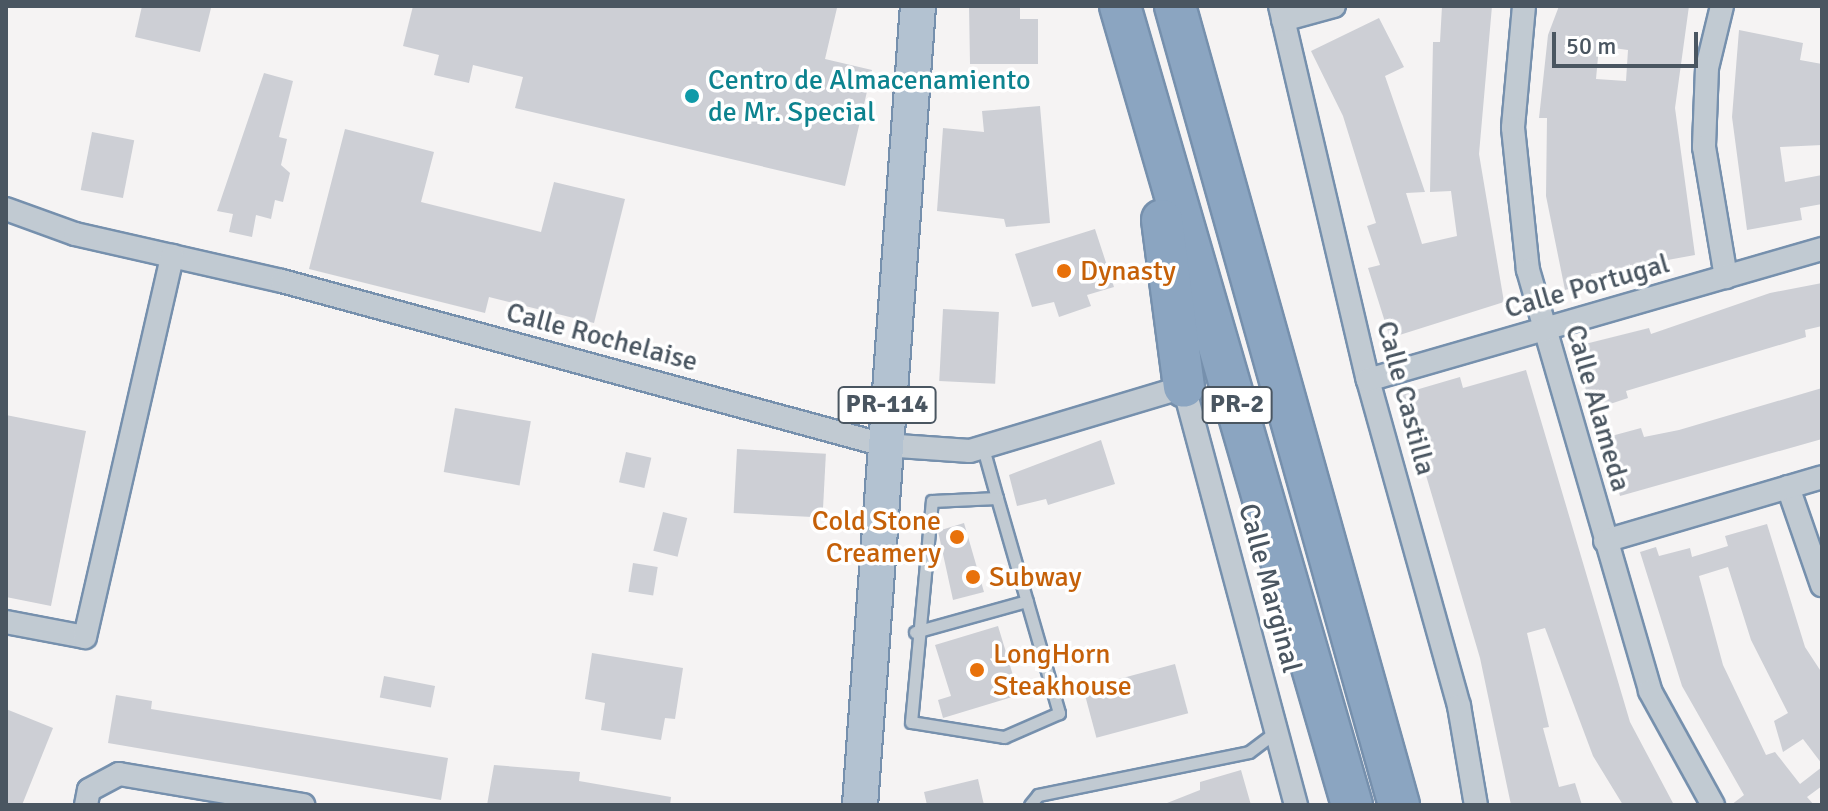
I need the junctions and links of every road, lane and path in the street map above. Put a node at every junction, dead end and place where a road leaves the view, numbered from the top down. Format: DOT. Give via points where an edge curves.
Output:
graph roads {
  1 [pos="918,6"];
  2 [pos="1120,6"];
  3 [pos="1175,6"];
  4 [pos="1334,6"];
  5 [pos="1524,6"];
  6 [pos="1722,6"];
  7 [pos="1282,13"];
  8 [pos="1144,90"];
  9 [pos="6,209"];
  10 [pos="1822,249"];
  11 [pos="172,256"];
  12 [pos="1726,277"];
  13 [pos="1544,329"];
  14 [pos="1368,380"];
  15 [pos="1184,387"];
  16 [pos="884,445"];
  17 [pos="983,448"];
  18 [pos="1822,477"];
  19 [pos="1788,487"];
  20 [pos="997,498"];
  21 [pos="1605,541"];
  22 [pos="1822,585"];
  23 [pos="1027,601"];
  24 [pos="6,622"];
  25 [pos="915,632"];
  26 [pos="1278,731"];
  27 [pos="86,805"];
  28 [pos="303,805"];
  29 [pos="860,805"];
  30 [pos="1030,805"];
  31 [pos="1296,805"];
  32 [pos="1352,805"];
  33 [pos="1399,805"];
  34 [pos="1476,805"];
  35 [pos="1713,805"];
  1 -- 16 [label="main road, PR-114"];
  2 -- 8 [label="highway, PR-2"];
  3 -- 33 [label="highway, PR-2"];
  4 -- 7 [label="street"];
  5 -- 13 [label="street, Calle Alameda" via="1514,174"];
  6 -- 12 [label="street" via="1707,68 1704,147"];
  7 -- 14 [label="street, Calle Castilla"];
  8 -- 15 [label="highway"];
  8 -- 32 [label="highway, PR-2"];
  9 -- 11 [label="street, Calle Rochelaise"];
  10 -- 12 [label="street, Calle Portugal"];
  11 -- 16 [label="street, Calle Rochelaise"];
  11 -- 24 [label="street" via="85,637"];
  12 -- 13 [label="street, Calle Portugal"];
  13 -- 14 [label="street, Calle Portugal"];
  13 -- 21 [label="street, Calle Alameda"];
  14 -- 34 [label="street, Calle Castilla" via="1459,706"];
  15 -- 17 [label="street, Calle Rochelaise"];
  15 -- 26 [label="street, Calle Marginal"];
  16 -- 17 [label="street, Calle Rochelaise"];
  16 -- 29 [label="main road, PR-114"];
  17 -- 20 [label="lane"];
  18 -- 19 [label="street"];
  19 -- 21 [label="street"];
  19 -- 22 [label="street"];
  20 -- 23 [label="lane"];
  20 -- 25 [label="lane" via="932,501"];
  21 -- 35 [label="street, Calle Alameda" via="1650,691"];
  23 -- 25 [label="lane"];
  23 -- 25 [label="lane" via="1059,713 1004,737 907,717"];
  26 -- 30 [label="lane" via="1249,752 1038,795"];
  26 -- 31 [label="street, Calle Marginal"];
  27 -- 28 [label="street" via="89,790 119,774"];
}
